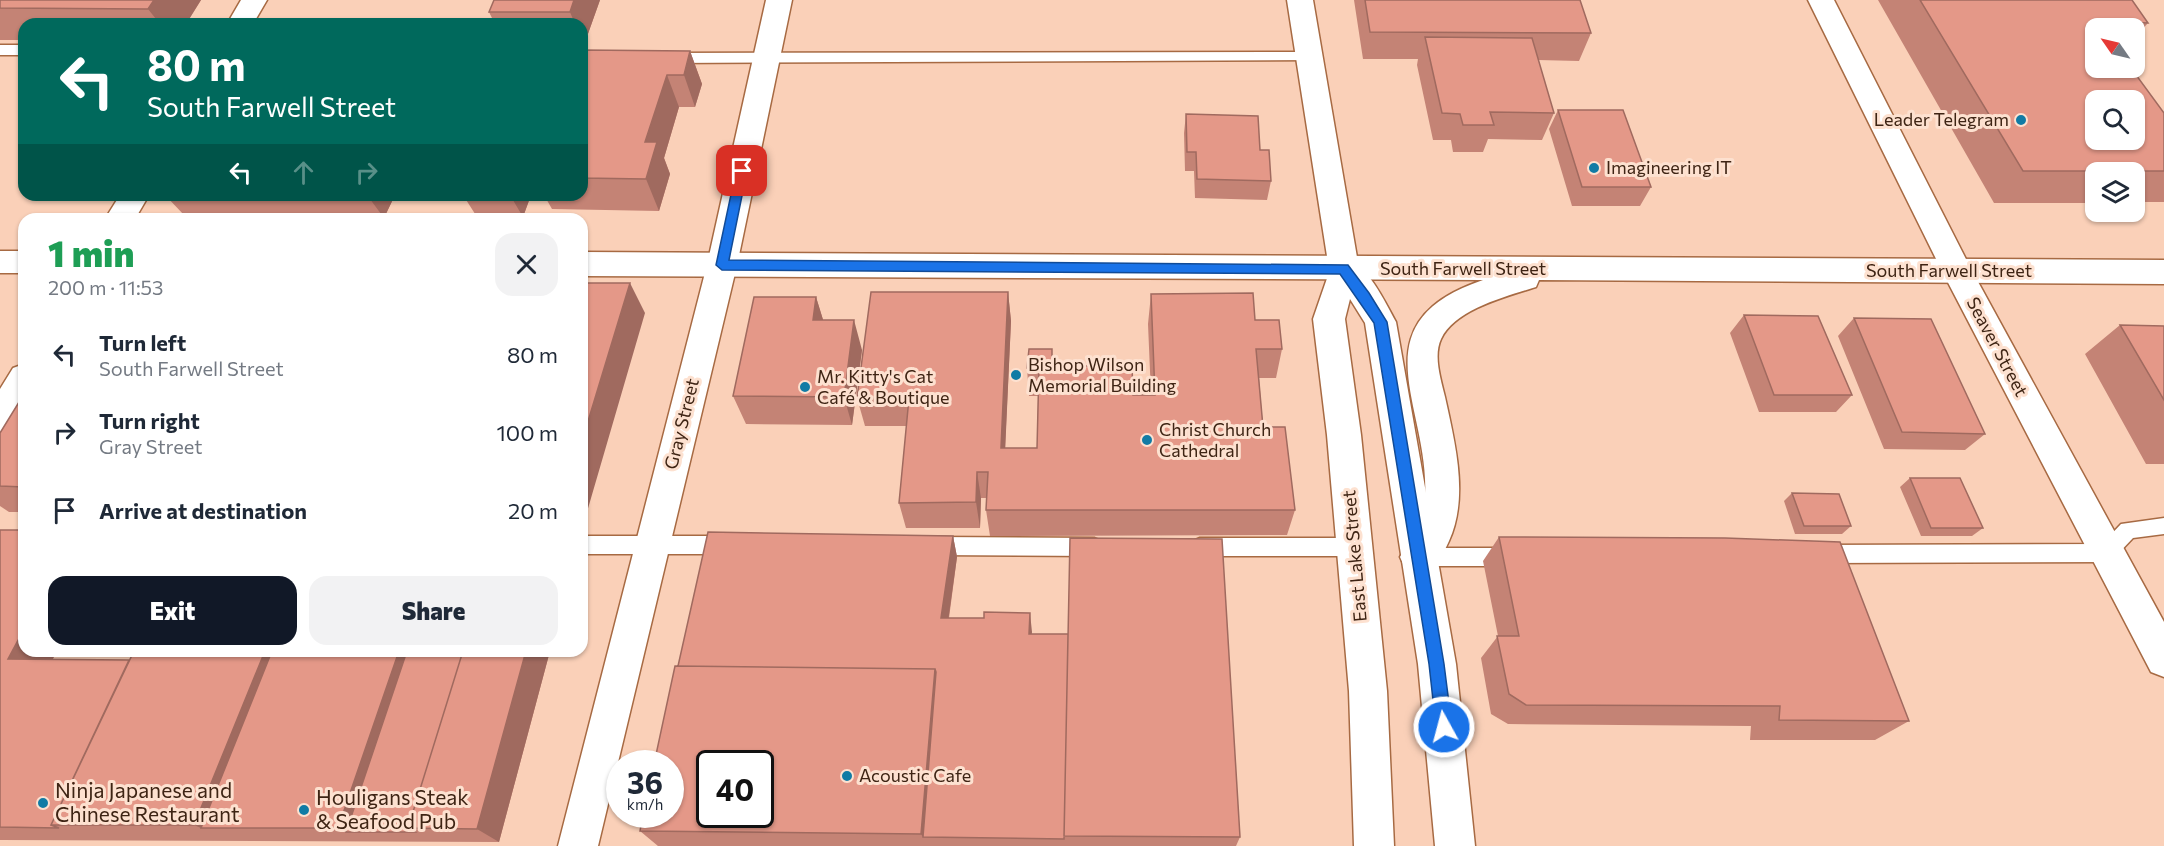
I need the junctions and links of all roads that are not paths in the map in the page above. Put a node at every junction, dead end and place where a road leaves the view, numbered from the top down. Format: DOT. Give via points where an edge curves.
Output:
graph roads {
  1 [pos="254,0"];
  2 [pos="779,0"];
  3 [pos="1300,0"];
  4 [pos="1821,0"];
  5 [pos="244,18"];
  6 [pos="0,50"];
  7 [pos="18,50"];
  8 [pos="1309,57"];
  9 [pos="650,58"];
  10 [pos="766,60"];
  11 [pos="0,262"];
  12 [pos="18,262"];
  13 [pos="588,264"];
  14 [pos="722,265"];
  15 [pos="1344,269"];
  16 [pos="1552,270"];
  17 [pos="1957,271"];
  18 [pos="2164,272"];
  19 [pos="18,387"];
  20 [pos="0,418"];
  21 [pos="2164,526"];
  22 [pos="588,545"];
  23 [pos="747,545"];
  24 [pos="652,546"];
  25 [pos="912,546"];
  26 [pos="1113,547"];
  27 [pos="1184,547"];
  28 [pos="1354,547"];
  29 [pos="2106,553"];
  30 [pos="1807,555"];
  31 [pos="1526,556"];
  32 [pos="1418,557"];
  33 [pos="2164,659"];
  34 [pos="579,846"];
  35 [pos="1374,846"];
  36 [pos="1455,846"];
  1 -- 5 [label="street"];
  2 -- 10 [label="street, Gray Street"];
  3 -- 8 [label="street, East Lake Street"];
  4 -- 17 [label="street, Seaver Street"];
  6 -- 7 [label="lane"];
  8 -- 10 [label="lane"];
  8 -- 15 [label="street, East Lake Street"];
  9 -- 10 [label="lane"];
  10 -- 14 [label="street, Gray Street"];
  11 -- 12 [label="street"];
  13 -- 14 [label="street, South Farwell Street"];
  14 -- 15 [label="street, South Farwell Street"];
  14 -- 24 [label="street, Gray Street"];
  15 -- 16 [label="street, South Farwell Street"];
  15 -- 28 [label="street, East Lake Street" via="1329,319"];
  15 -- 32 [label="street, East Lake Street" via="1380,322"];
  16 -- 17 [label="street, South Farwell Street"];
  16 -- 32 [label="street" via="1463,301 1429,330 1422,365 1443,486 1442,509 1434,536"];
  17 -- 18 [label="street, South Farwell Street"];
  17 -- 29 [label="street, Seaver Street"];
  19 -- 20 [label="street"];
  21 -- 29 [label="lane" via="2128,530"];
  22 -- 24 [label="lane"];
  23 -- 24 [label="lane"];
  24 -- 34 [label="street, Gray Street"];
  25 -- 26 [label="lane"];
  27 -- 28 [label="lane"];
  28 -- 35 [label="street, East Lake Street" via="1368,692"];
  29 -- 30 [label="lane"];
  29 -- 33 [label="street, Seaver Street"];
  31 -- 32 [label="lane"];
  32 -- 36 [label="street, East Lake Street" via="1437,664"];
}
